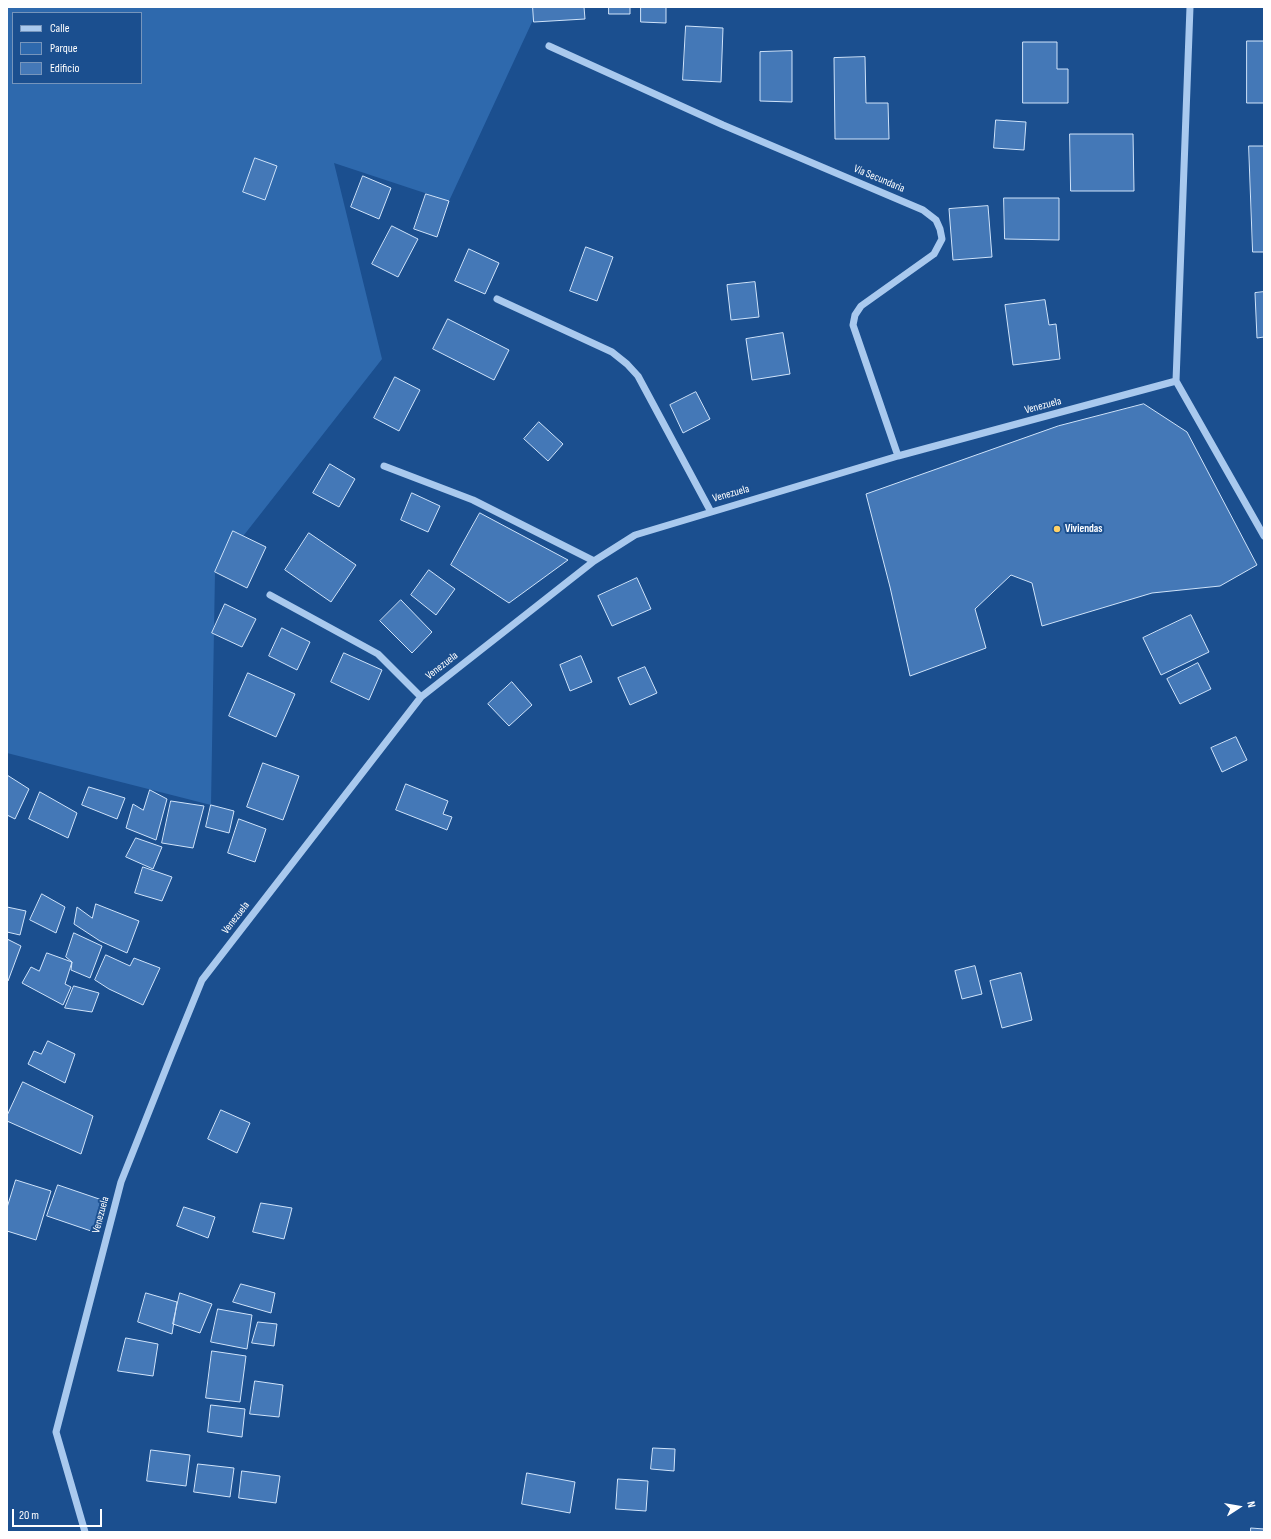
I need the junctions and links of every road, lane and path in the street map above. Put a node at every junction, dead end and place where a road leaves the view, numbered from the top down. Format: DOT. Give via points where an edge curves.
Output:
graph roads {
  1 [pos="1190,7"];
  2 [pos="549,46"];
  3 [pos="497,299"];
  4 [pos="1176,381"];
  5 [pos="898,456"];
  6 [pos="384,466"];
  7 [pos="711,512"];
  8 [pos="1264,536"];
  9 [pos="594,561"];
  10 [pos="270,595"];
  11 [pos="421,697"];
  12 [pos="85,1532"];
  1 -- 4 [label="street"];
  2 -- 5 [label="street, Vía Secundaria" via="723,125 923,210 936,220 942,239 934,254 861,306 855,315 853,325"];
  3 -- 7 [label="street" via="612,352 627,364 638,376"];
  4 -- 5 [label="street, Venezuela"];
  4 -- 8 [label="street"];
  5 -- 7 [label="street, Venezuela"];
  6 -- 9 [label="street" via="473,500"];
  7 -- 9 [label="street, Venezuela" via="635,535"];
  9 -- 11 [label="street, Venezuela"];
  10 -- 11 [label="street" via="378,654"];
  11 -- 12 [label="street, Venezuela" via="202,980 171,1056 121,1182 56,1432"];
}
